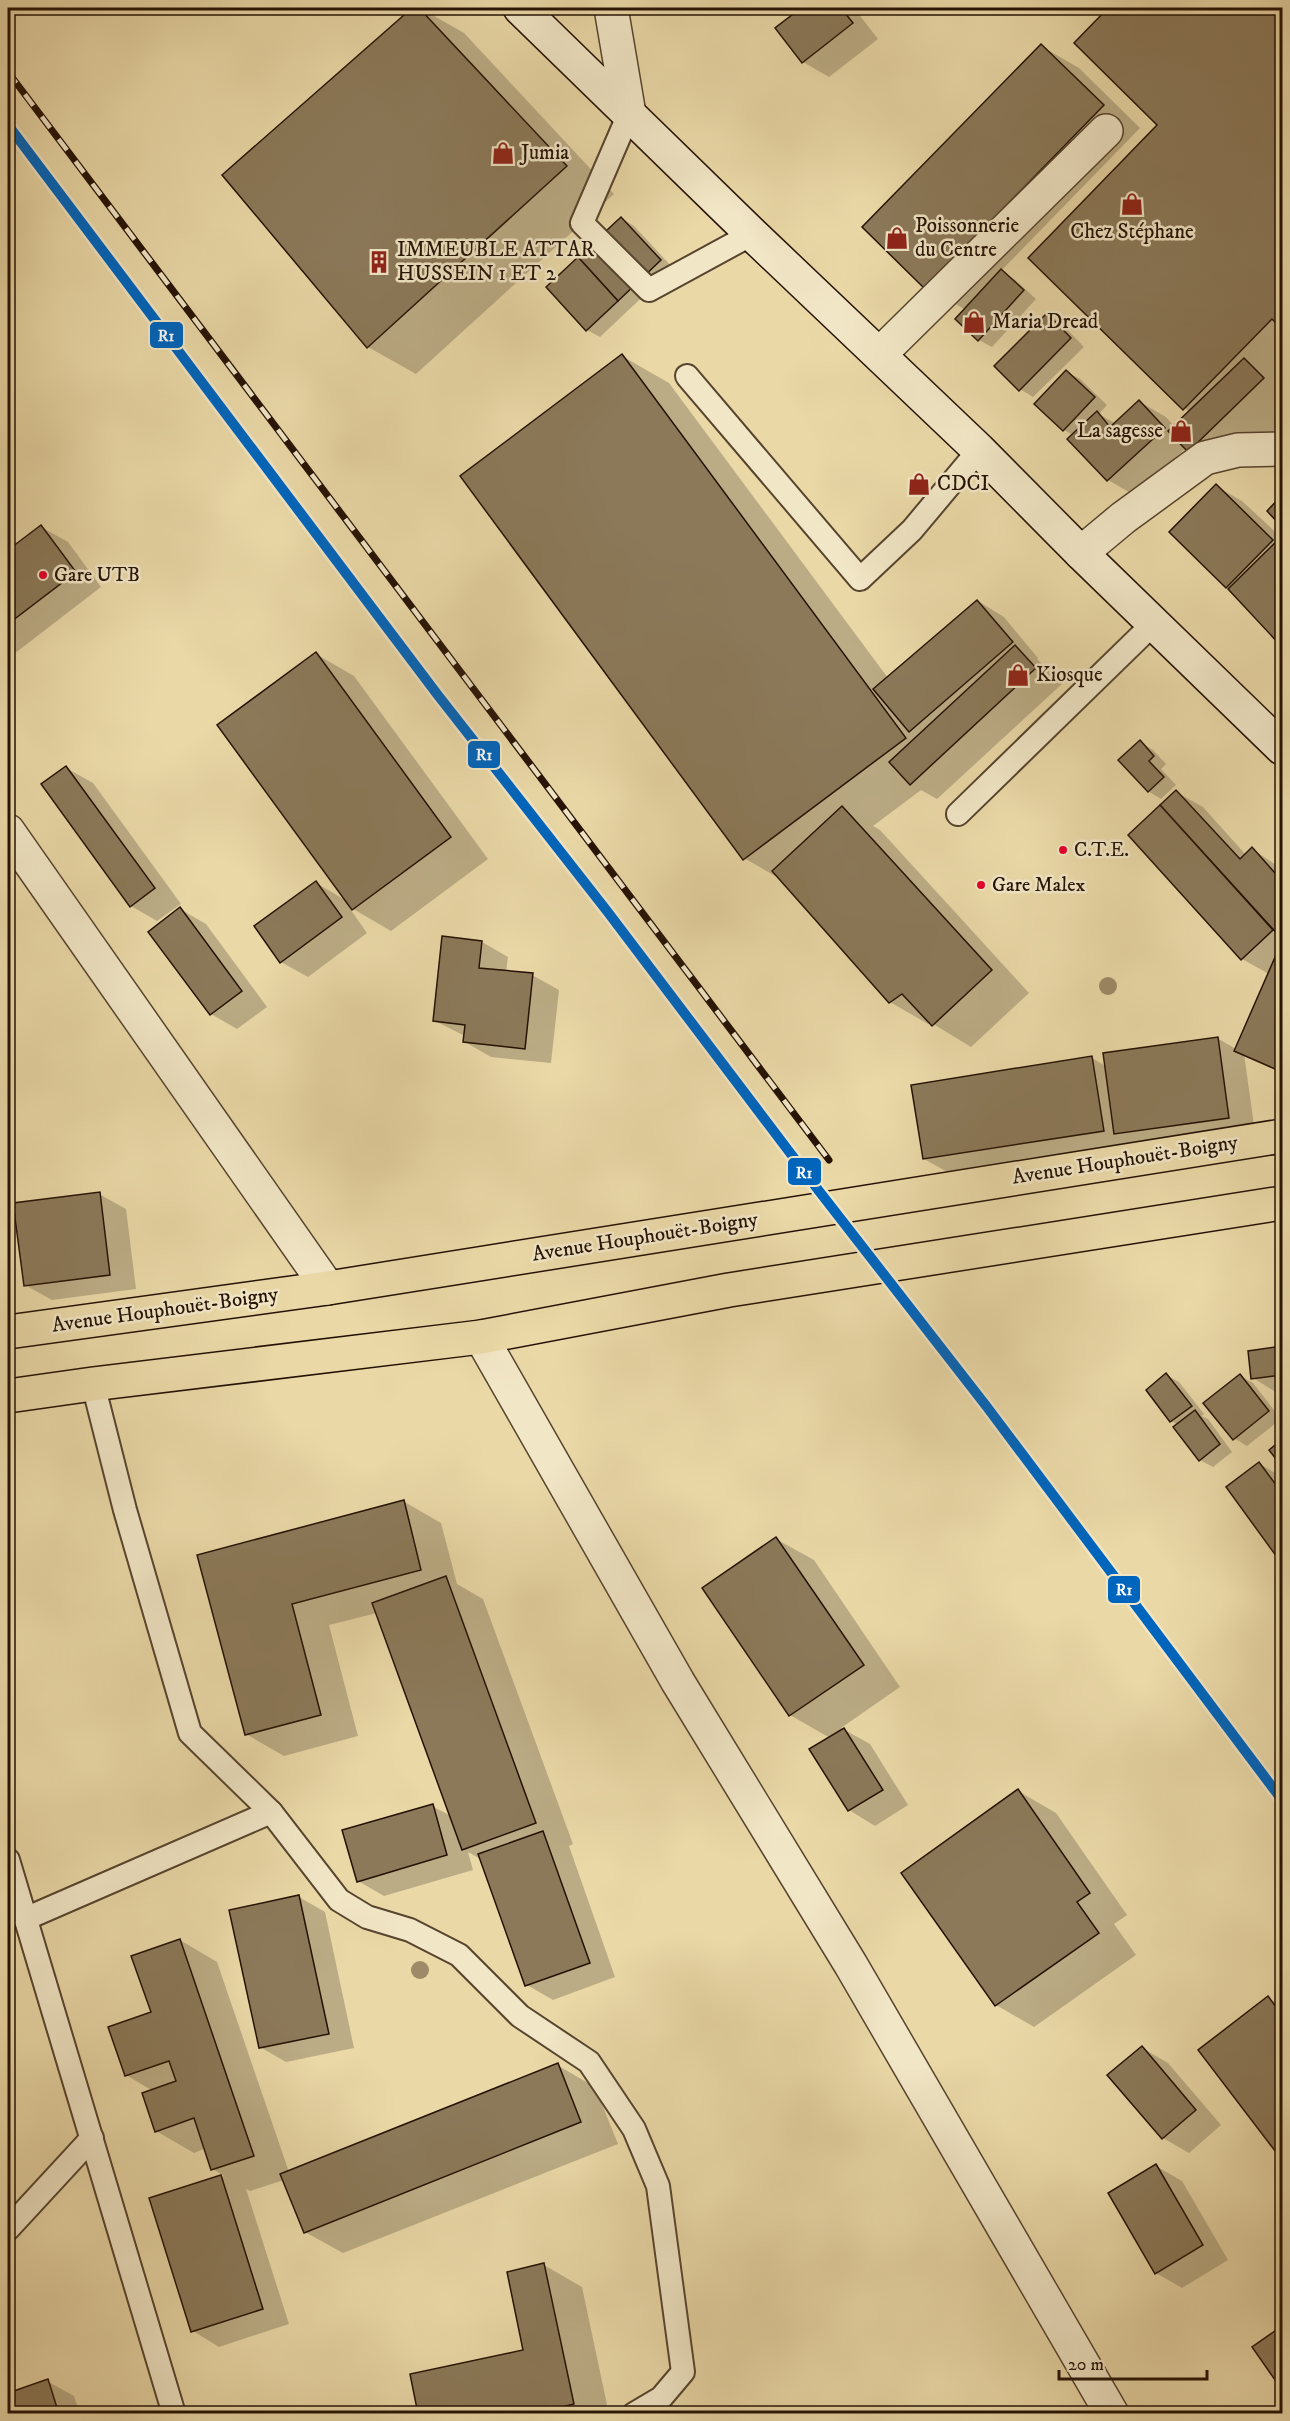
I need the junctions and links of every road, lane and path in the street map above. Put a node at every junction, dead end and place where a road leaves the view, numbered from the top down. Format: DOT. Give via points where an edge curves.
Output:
graph roads {
  1 [pos="520,8"];
  2 [pos="611,8"];
  3 [pos="629,114"];
  4 [pos="1106,132"];
  5 [pos="752,234"];
  6 [pos="880,354"];
  7 [pos="687,376"];
  8 [pos="1282,449"];
  9 [pos="980,450"];
  10 [pos="1081,553"];
  11 [pos="1153,624"];
  12 [pos="1282,748"];
  13 [pos="958,814"];
  14 [pos="8,831"];
  15 [pos="1282,1136"];
  16 [pos="1282,1203"];
  17 [pos="328,1288"];
  18 [pos="8,1332"];
  19 [pos="481,1337"];
  20 [pos="93,1384"];
  21 [pos="8,1396"];
  22 [pos="271,1812"];
  23 [pos="8,1860"];
  24 [pos="25,1919"];
  25 [pos="92,2138"];
  26 [pos="8,2229"];
  27 [pos="174,2414"];
  28 [pos="634,2414"];
  29 [pos="1112,2414"];
  1 -- 3 [label="street"];
  2 -- 3 [label="street"];
  3 -- 5 [label="street"];
  3 -- 5 [label="lane" via="582,223 649,290"];
  4 -- 6 [label="street"];
  5 -- 6 [label="street"];
  6 -- 9 [label="street"];
  7 -- 9 [label="lane" via="860,579 912,530"];
  8 -- 10 [label="street" via="1238,450 1205,458"];
  9 -- 10 [label="street"];
  10 -- 11 [label="street"];
  11 -- 12 [label="street"];
  11 -- 13 [label="lane"];
  14 -- 17 [label="street"];
  15 -- 17 [label="highway, Avenue Houphouët-Boigny"];
  16 -- 19 [label="highway" via="729,1290"];
  17 -- 18 [label="highway, Avenue Houphouët-Boigny"];
  19 -- 20 [label="highway"];
  19 -- 29 [label="street" via="678,1682 851,1965"];
  20 -- 21 [label="highway"];
  20 -- 22 [label="lane" via="190,1733"];
  22 -- 24 [label="lane"];
  22 -- 28 [label="lane" via="339,1899 368,1917 410,1930 459,1955 520,2016 589,2062 634,2129 658,2186 683,2372 661,2398"];
  23 -- 24 [label="lane"];
  24 -- 25 [label="lane"];
  25 -- 26 [label="lane"];
  25 -- 27 [label="lane"];
}
